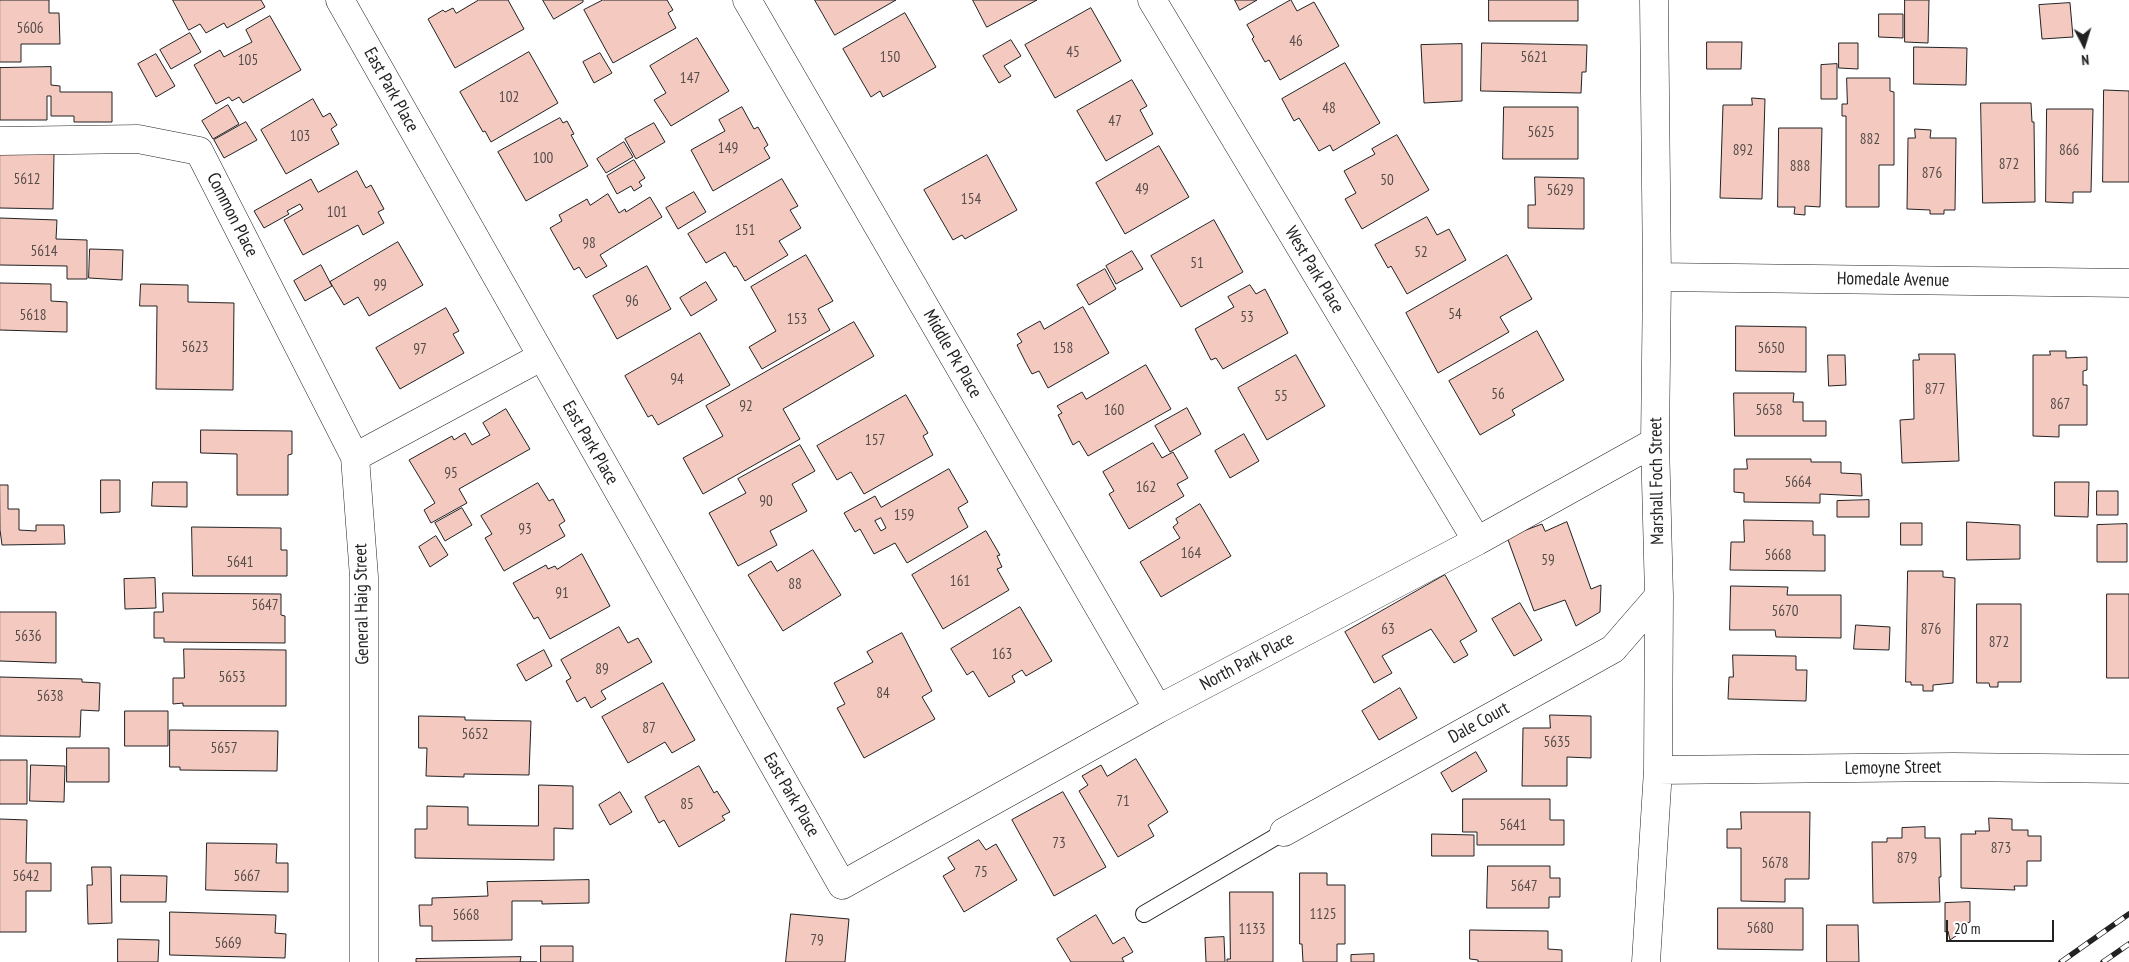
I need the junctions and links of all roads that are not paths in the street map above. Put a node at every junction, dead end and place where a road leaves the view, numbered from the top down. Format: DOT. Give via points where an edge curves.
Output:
graph roads {
  1 [pos="340,0"];
  2 [pos="747,0"];
  3 [pos="1152,0"];
  4 [pos="1654,0"];
  5 [pos="0,141"];
  6 [pos="1657,277"];
  7 [pos="2129,284"];
  8 [pos="541,357"];
  9 [pos="1655,442"];
  10 [pos="355,457"];
  11 [pos="1477,541"];
  12 [pos="1659,596"];
  13 [pos="1158,709"];
  14 [pos="2129,769"];
  15 [pos="1658,770"];
  16 [pos="1284,832"];
  17 [pos="842,885"];
  18 [pos="1144,914"];
  19 [pos="364,962"];
  20 [pos="1646,962"];
  1 -- 8 [label="street, East Park Place"];
  2 -- 13 [label="street, Middle Pk Place"];
  3 -- 11 [label="street, West Park Place"];
  4 -- 6 [label="street, Marshall Foch Street"];
  5 -- 10 [label="street, Common Place" via="138,139 199,151"];
  6 -- 7 [label="street, Homedale Avenue"];
  6 -- 9 [label="street, Marshall Foch Street"];
  8 -- 10 [label="street"];
  8 -- 17 [label="street, East Park Place"];
  9 -- 11 [label="street, North Park Place"];
  9 -- 12 [label="street, Marshall Foch Street"];
  10 -- 19 [label="street, General Haig Street" via="364,577"];
  11 -- 13 [label="street, North Park Place"];
  12 -- 15 [label="street, Marshall Foch Street"];
  12 -- 16 [label="street, Dale Court" via="1613,649"];
  13 -- 17 [label="street, North Park Place"];
  14 -- 15 [label="street, Lemoyne Street"];
  15 -- 20 [label="street, Marshall Foch Street"];
  16 -- 18 [label="lane"];
}
